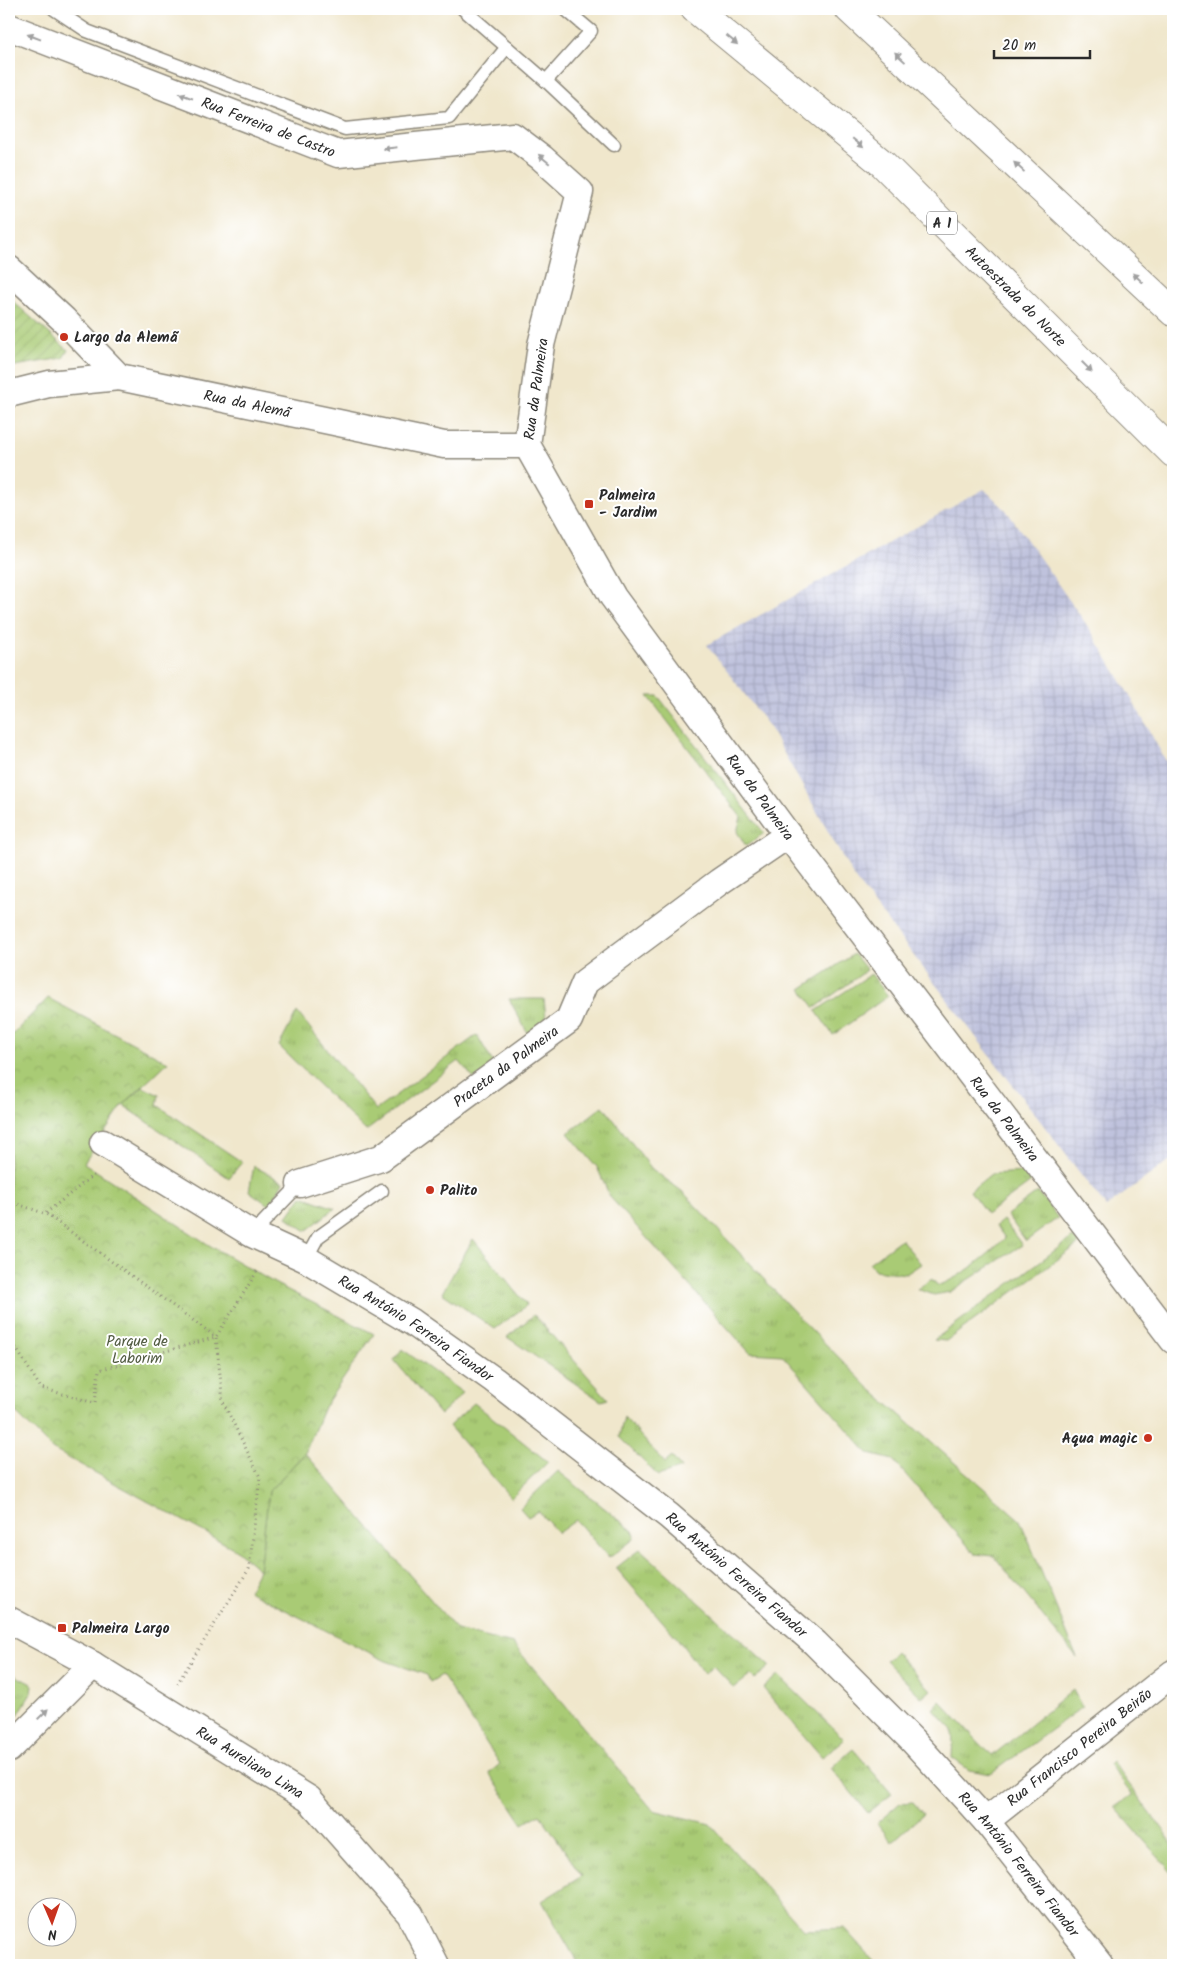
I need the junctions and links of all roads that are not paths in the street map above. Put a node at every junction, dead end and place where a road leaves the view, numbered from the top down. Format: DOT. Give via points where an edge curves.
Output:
graph roads {
  1 [pos="54,9"];
  2 [pos="463,9"];
  3 [pos="565,9"];
  4 [pos="695,9"];
  5 [pos="849,9"];
  6 [pos="9,28"];
  7 [pos="507,47"];
  8 [pos="546,81"];
  9 [pos="614,145"];
  10 [pos="580,192"];
  11 [pos="9,269"];
  12 [pos="1173,312"];
  13 [pos="119,377"];
  14 [pos="9,394"];
  15 [pos="527,445"];
  16 [pos="1173,453"];
  17 [pos="788,835"];
  18 [pos="111,1148"];
  19 [pos="300,1184"];
  20 [pos="382,1191"];
  21 [pos="252,1234"];
  22 [pos="306,1259"];
  23 [pos="1173,1340"];
  24 [pos="9,1620"];
  25 [pos="93,1665"];
  26 [pos="1173,1673"];
  27 [pos="9,1749"];
  28 [pos="986,1821"];
  29 [pos="436,1965"];
  30 [pos="1100,1965"];
  1 -- 7 [label="lane" via="87,31 345,128 449,118"];
  2 -- 7 [label="lane"];
  3 -- 8 [label="lane" via="591,31"];
  4 -- 16 [label="highway, Autoestrada do Norte / A 1, one-way" via="883,164"];
  12 -- 5 [label="highway, one-way"];
  10 -- 6 [label="street, Rua Ferreira de Castro, one-way" via="512,136 338,154"];
  7 -- 8 [label="lane"];
  8 -- 9 [label="lane"];
  10 -- 15 [label="street, Rua da Palmeira" via="540,345"];
  11 -- 13 [label="street"];
  13 -- 14 [label="street" via="49,384"];
  13 -- 15 [label="street, Rua da Alemã" via="444,445"];
  15 -- 17 [label="street, Rua da Palmeira" via="613,596"];
  17 -- 19 [label="street, Praceta da Palmeira" via="585,982 568,1020 381,1158"];
  17 -- 23 [label="street, Rua da Palmeira"];
  18 -- 21 [label="street, Rua António Ferreira Fiandor"];
  19 -- 21 [label="lane, Praceta da Palmeira"];
  20 -- 22 [label="lane" via="318,1237"];
  21 -- 22 [label="street, Rua António Ferreira Fiandor"];
  22 -- 28 [label="street, Rua António Ferreira Fiandor" via="420,1327 494,1380 669,1516 815,1643"];
  24 -- 25 [label="street, Rua Aureliano Lima"];
  27 -- 25 [label="street, one-way"];
  25 -- 29 [label="street, Rua Aureliano Lima" via="309,1800 410,1914"];
  26 -- 28 [label="street, Rua Francisco Pereira Beirão"];
  28 -- 30 [label="street, Rua António Ferreira Fiandor"];
}
